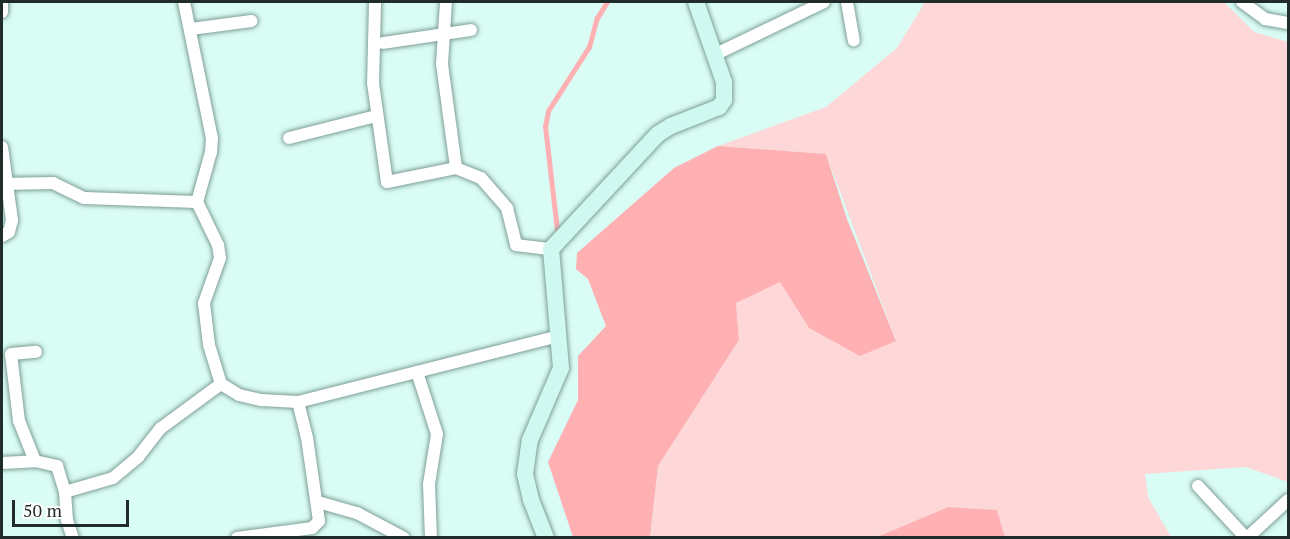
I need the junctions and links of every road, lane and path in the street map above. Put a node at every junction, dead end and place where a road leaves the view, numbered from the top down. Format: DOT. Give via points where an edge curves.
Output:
graph roads {
  1 [pos="2,2"];
  2 [pos="184,2"];
  3 [pos="446,2"];
  4 [pos="696,2"];
  5 [pos="824,2"];
  6 [pos="847,2"];
  7 [pos="1242,2"];
  8 [pos="375,3"];
  9 [pos="2,12"];
  10 [pos="250,21"];
  11 [pos="1288,23"];
  12 [pos="191,29"];
  13 [pos="471,30"];
  14 [pos="443,34"];
  15 [pos="854,40"];
  16 [pos="383,43"];
  17 [pos="714,55"];
  18 [pos="376,116"];
  19 [pos="289,138"];
  20 [pos="2,147"];
  21 [pos="456,168"];
  22 [pos="4,184"];
  23 [pos="197,202"];
  24 [pos="2,236"];
  25 [pos="551,249"];
  26 [pos="559,336"];
  27 [pos="36,352"];
  28 [pos="417,372"];
  29 [pos="221,384"];
  30 [pos="298,402"];
  31 [pos="35,461"];
  32 [pos="2,463"];
  33 [pos="1198,486"];
  34 [pos="65,492"];
  35 [pos="1288,500"];
  36 [pos="318,502"];
  37 [pos="73,537"];
  38 [pos="237,537"];
  39 [pos="404,537"];
  40 [pos="431,537"];
  41 [pos="546,537"];
  42 [pos="1247,537"];
  1 -- 9 [label="street"];
  2 -- 12 [label="street"];
  3 -- 14 [label="street"];
  4 -- 17 [label="street"];
  5 -- 17 [label="street"];
  6 -- 15 [label="street"];
  7 -- 11 [label="street" via="1265,19"];
  8 -- 18 [label="street"];
  10 -- 12 [label="street"];
  12 -- 23 [label="street" via="212,138"];
  13 -- 14 [label="street"];
  14 -- 16 [label="street"];
  14 -- 21 [label="street" via="442,64"];
  17 -- 25 [label="street" via="724,82 724,100 718,107 658,134"];
  18 -- 19 [label="street"];
  18 -- 21 [label="street" via="387,182"];
  20 -- 22 [label="street"];
  21 -- 25 [label="street" via="481,178 507,208 516,245"];
  22 -- 23 [label="street" via="53,183 84,198"];
  22 -- 24 [label="street" via="12,220 9,232"];
  23 -- 29 [label="street" via="218,245 220,258 204,303 209,345"];
  25 -- 26 [label="street"];
  26 -- 28 [label="street"];
  26 -- 41 [label="street" via="561,368 530,440 525,474"];
  27 -- 31 [label="street" via="11,354 19,421"];
  28 -- 30 [label="street"];
  28 -- 40 [label="street" via="437,434 429,484"];
  29 -- 30 [label="street" via="250,398"];
  29 -- 34 [label="street" via="161,428 138,457 113,478"];
  30 -- 36 [label="street"];
  31 -- 32 [label="street"];
  31 -- 34 [label="street" via="57,466"];
  33 -- 42 [label="street"];
  34 -- 37 [label="street"];
  35 -- 42 [label="street"];
  36 -- 38 [label="street" via="319,521 312,528"];
  36 -- 39 [label="street" via="357,513"];
}
